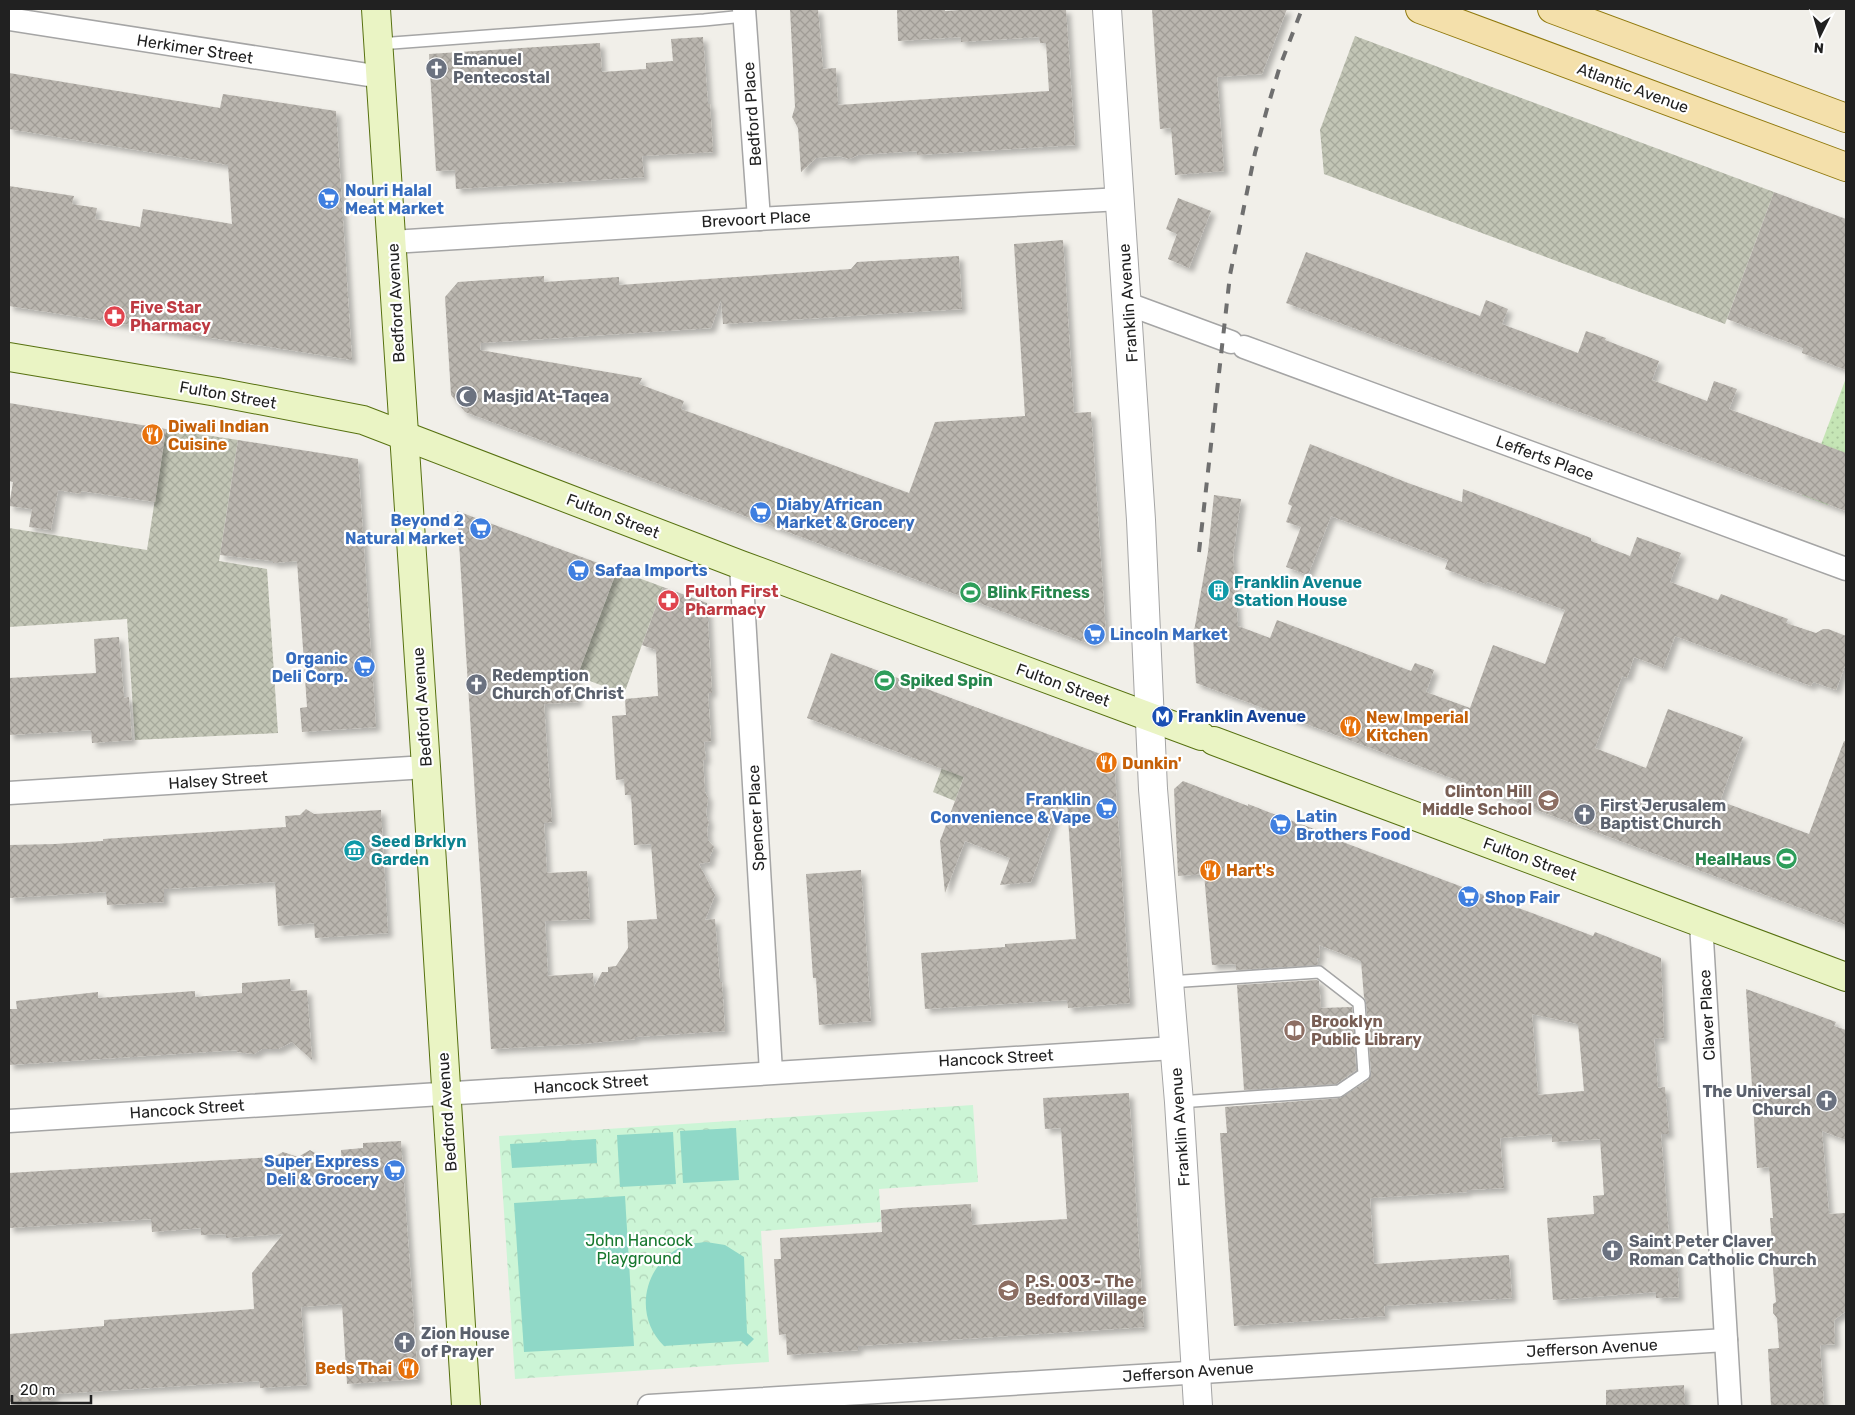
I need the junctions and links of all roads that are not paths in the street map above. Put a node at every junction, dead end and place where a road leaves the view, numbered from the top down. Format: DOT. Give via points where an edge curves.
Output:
graph roads {
  1 [pos="376,9"];
  2 [pos="1107,9"];
  3 [pos="1420,9"];
  4 [pos="1552,9"];
  5 [pos="744,12"];
  6 [pos="9,19"];
  7 [pos="379,44"];
  8 [pos="381,77"];
  9 [pos="1846,117"];
  10 [pos="1846,167"];
  11 [pos="1121,199"];
  12 [pos="760,219"];
  13 [pos="392,242"];
  14 [pos="1128,304"];
  15 [pos="9,357"];
  16 [pos="404,436"];
  17 [pos="741,565"];
  18 [pos="1846,569"];
  19 [pos="1151,718"];
  20 [pos="426,767"];
  21 [pos="9,793"];
  22 [pos="1701,923"];
  23 [pos="1846,977"];
  24 [pos="1169,982"];
  25 [pos="1174,1048"];
  26 [pos="771,1072"];
  27 [pos="446,1093"];
  28 [pos="1178,1102"];
  29 [pos="9,1121"];
  30 [pos="1726,1340"];
  31 [pos="1196,1372"];
  32 [pos="466,1406"];
  33 [pos="649,1406"];
  34 [pos="1198,1406"];
  35 [pos="1730,1406"];
  1 -- 7 [label="main road, Bedford Avenue"];
  2 -- 11 [label="street, Franklin Avenue"];
  3 -- 10 [label="main road, Atlantic Avenue"];
  4 -- 9 [label="main road"];
  5 -- 7 [label="lane" via="704,20"];
  5 -- 12 [label="street, Bedford Place"];
  6 -- 8 [label="street, Herkimer Street"];
  7 -- 8 [label="main road, Bedford Avenue"];
  8 -- 13 [label="main road, Bedford Avenue"];
  11 -- 12 [label="street, Brevoort Place"];
  11 -- 14 [label="street, Franklin Avenue"];
  12 -- 13 [label="street, Brevoort Place"];
  13 -- 16 [label="main road, Bedford Avenue"];
  14 -- 18 [label="street, Lefferts Place"];
  14 -- 19 [label="street, Franklin Avenue"];
  15 -- 16 [label="main road, Fulton Street" via="364,420"];
  16 -- 17 [label="main road, Fulton Street"];
  16 -- 20 [label="main road, Bedford Avenue"];
  17 -- 19 [label="main road, Fulton Street"];
  17 -- 26 [label="street, Spencer Place"];
  19 -- 22 [label="main road, Fulton Street"];
  19 -- 24 [label="street, Franklin Avenue" via="1153,789"];
  20 -- 21 [label="street, Halsey Street"];
  20 -- 27 [label="main road, Bedford Avenue"];
  22 -- 23 [label="main road, Fulton Street"];
  22 -- 30 [label="street, Claver Place"];
  24 -- 25 [label="street, Franklin Avenue"];
  24 -- 28 [label="lane" via="1319,972 1359,1003 1364,1074 1339,1091"];
  25 -- 26 [label="street, Hancock Street"];
  25 -- 28 [label="street, Franklin Avenue"];
  26 -- 27 [label="street, Hancock Street"];
  27 -- 29 [label="street, Hancock Street"];
  27 -- 32 [label="main road, Bedford Avenue"];
  28 -- 31 [label="street, Franklin Avenue"];
  30 -- 31 [label="street, Jefferson Avenue"];
  30 -- 35 [label="street, Claver Place"];
  31 -- 33 [label="street, Jefferson Avenue"];
  31 -- 34 [label="street, Franklin Avenue"];
}
